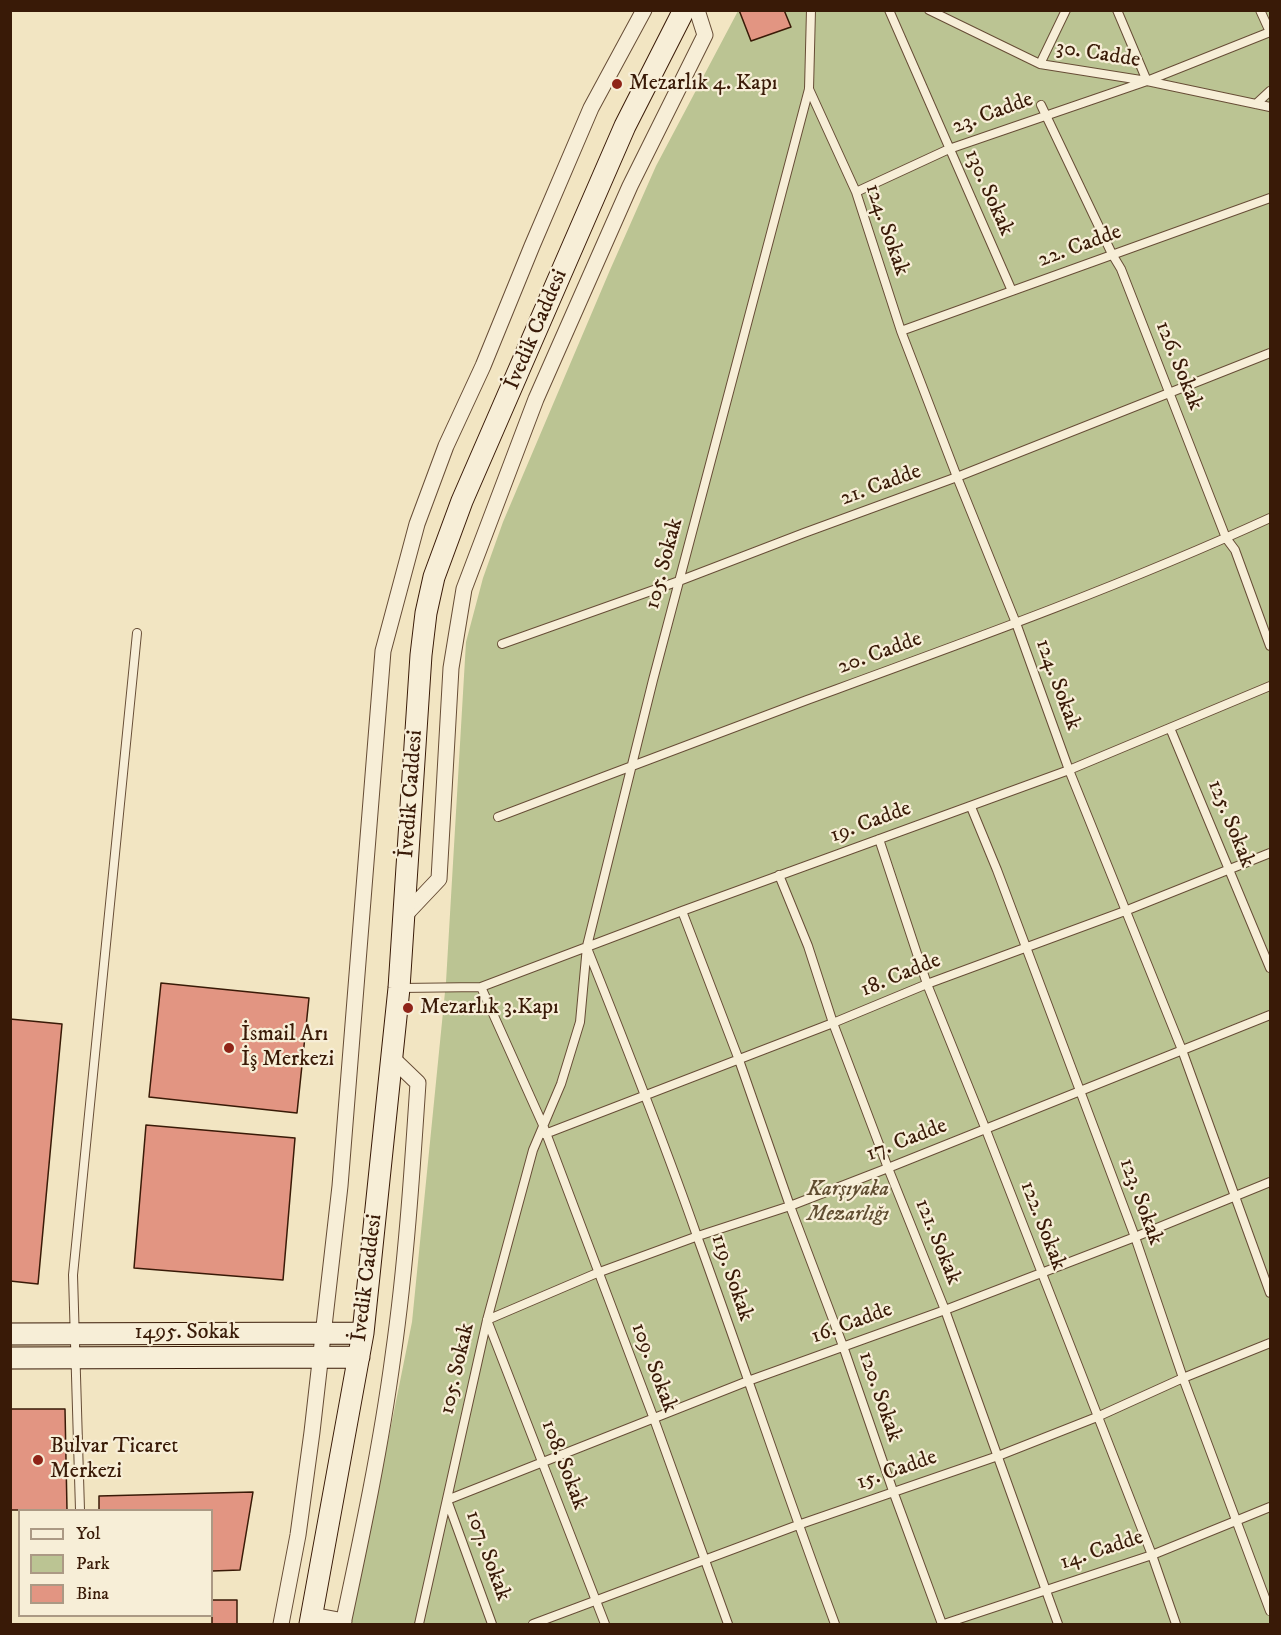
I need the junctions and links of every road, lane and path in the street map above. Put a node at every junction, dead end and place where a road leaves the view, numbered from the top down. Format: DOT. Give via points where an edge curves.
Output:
graph roads {
  1 [pos="644,10"];
  2 [pos="811,10"];
  3 [pos="889,10"];
  4 [pos="929,10"];
  5 [pos="1066,10"];
  6 [pos="1117,10"];
  7 [pos="1260,10"];
  8 [pos="686,12"];
  9 [pos="1270,32"];
  10 [pos="1040,64"];
  11 [pos="1147,81"];
  12 [pos="809,89"];
  13 [pos="1270,91"];
  14 [pos="1256,104"];
  15 [pos="1041,105"];
  16 [pos="1270,107"];
  17 [pos="1046,114"];
  18 [pos="949,149"];
  19 [pos="856,192"];
  20 [pos="1270,198"];
  21 [pos="1112,254"];
  22 [pos="1012,291"];
  23 [pos="901,331"];
  24 [pos="1270,353"];
  25 [pos="1171,392"];
  26 [pos="957,477"];
  27 [pos="1270,518"];
  28 [pos="1226,538"];
  29 [pos="679,581"];
  30 [pos="1016,623"];
  31 [pos="138,633"];
  32 [pos="502,644"];
  33 [pos="1270,646"];
  34 [pos="1270,686"];
  35 [pos="1170,728"];
  36 [pos="632,766"];
  37 [pos="1069,770"];
  38 [pos="970,807"];
  39 [pos="498,817"];
  40 [pos="879,839"];
  41 [pos="1270,853"];
  42 [pos="1230,870"];
  43 [pos="779,875"];
  44 [pos="682,911"];
  45 [pos="1125,911"];
  46 [pos="405,915"];
  47 [pos="586,946"];
  48 [pos="1025,947"];
  49 [pos="1270,968"];
  50 [pos="927,984"];
  51 [pos="482,987"];
  52 [pos="399,988"];
  53 [pos="1270,1015"];
  54 [pos="833,1023"];
  55 [pos="1182,1050"];
  56 [pos="392,1058"];
  57 [pos="739,1060"];
  58 [pos="1080,1092"];
  59 [pos="645,1094"];
  60 [pos="544,1130"];
  61 [pos="986,1130"];
  62 [pos="888,1168"];
  63 [pos="1270,1182"];
  64 [pos="1237,1196"];
  65 [pos="790,1206"];
  66 [pos="698,1236"];
  67 [pos="1135,1237"];
  68 [pos="597,1273"];
  69 [pos="1040,1273"];
  70 [pos="1270,1293"];
  71 [pos="945,1310"];
  72 [pos="488,1320"];
  73 [pos="74,1333"];
  74 [pos="323,1333"];
  75 [pos="363,1333"];
  76 [pos="10,1334"];
  77 [pos="1270,1343"];
  78 [pos="843,1346"];
  79 [pos="75,1357"];
  80 [pos="321,1357"];
  81 [pos="359,1357"];
  82 [pos="10,1358"];
  83 [pos="1183,1378"];
  84 [pos="748,1381"];
  85 [pos="1097,1417"];
  86 [pos="654,1419"];
  87 [pos="998,1456"];
  88 [pos="543,1462"];
  89 [pos="893,1491"];
  90 [pos="447,1500"];
  91 [pos="1270,1508"];
  92 [pos="80,1509"];
  93 [pos="1237,1520"];
  94 [pos="798,1525"];
  95 [pos="1152,1555"];
  96 [pos="704,1560"];
  97 [pos="1045,1589"];
  98 [pos="596,1601"];
  99 [pos="1270,1611"];
  100 [pos="311,1620"];
  101 [pos="343,1623"];
  102 [pos="281,1624"];
  103 [pos="419,1624"];
  104 [pos="492,1624"];
  105 [pos="533,1624"];
  106 [pos="605,1624"];
  107 [pos="728,1624"];
  108 [pos="835,1624"];
  109 [pos="943,1624"];
  110 [pos="1058,1624"];
  111 [pos="1176,1624"];
  1 -- 74 [label="street" via="591,108 447,446 417,524 383,651 340,1186"];
  2 -- 12 [label="lane, 105. Sokak"];
  3 -- 18 [label="lane, 130. Sokak"];
  4 -- 10 [label="lane, 30. Cadde"];
  5 -- 10 [label="lane"];
  6 -- 11 [label="lane"];
  7 -- 9 [label="lane"];
  8 -- 46 [label="main road, İvedik Caddesi" via="625,126 462,501 434,577 421,655"];
  8 -- 46 [label="street" via="705,35 630,186 536,399 464,589 451,668 439,879"];
  9 -- 11 [label="lane, 23. Cadde"];
  10 -- 11 [label="lane, 30. Cadde"];
  11 -- 14 [label="lane, 30. Cadde"];
  11 -- 17 [label="lane, 23. Cadde"];
  12 -- 19 [label="lane, 124. Sokak"];
  12 -- 29 [label="lane, 105. Sokak"];
  13 -- 14 [label="lane"];
  14 -- 16 [label="lane, 30. Cadde"];
  15 -- 17 [label="lane, 126. Sokak"];
  17 -- 18 [label="lane, 23. Cadde"];
  17 -- 21 [label="lane, 126. Sokak"];
  18 -- 19 [label="lane, 23. Cadde"];
  18 -- 22 [label="lane, 130. Sokak"];
  19 -- 23 [label="lane, 124. Sokak"];
  20 -- 21 [label="lane, 22. Cadde"];
  21 -- 22 [label="lane, 22. Cadde"];
  21 -- 25 [label="lane, 126. Sokak"];
  22 -- 23 [label="lane, 22. Cadde"];
  23 -- 26 [label="lane, 124. Sokak"];
  24 -- 25 [label="lane, 21. Cadde"];
  25 -- 26 [label="lane, 21. Cadde"];
  25 -- 28 [label="lane, 126. Sokak"];
  26 -- 29 [label="lane, 21. Cadde"];
  26 -- 30 [label="lane, 124. Sokak"];
  27 -- 28 [label="lane, 20. Cadde"];
  28 -- 30 [label="lane, 20. Cadde"];
  28 -- 33 [label="lane, 126. Sokak" via="1235,550"];
  29 -- 32 [label="lane, 21. Cadde"];
  29 -- 36 [label="lane, 105. Sokak"];
  30 -- 36 [label="lane, 20. Cadde"];
  30 -- 37 [label="lane, 124. Sokak"];
  31 -- 73 [label="lane" via="73,1275"];
  34 -- 35 [label="lane, 19. Cadde"];
  35 -- 37 [label="lane, 19. Cadde"];
  35 -- 42 [label="lane, 125. Sokak"];
  36 -- 39 [label="lane, 20. Cadde"];
  36 -- 47 [label="lane, 105. Sokak"];
  37 -- 38 [label="lane, 19. Cadde"];
  37 -- 45 [label="lane, 124. Sokak"];
  38 -- 40 [label="lane, 19. Cadde"];
  38 -- 48 [label="lane, 123. Sokak"];
  40 -- 43 [label="lane, 19. Cadde"];
  40 -- 50 [label="lane, 122. Sokak"];
  41 -- 42 [label="lane, 18. Cadde"];
  42 -- 45 [label="lane, 18. Cadde"];
  42 -- 49 [label="lane, 125. Sokak"];
  43 -- 44 [label="lane, 19. Cadde"];
  43 -- 54 [label="lane, 121. Sokak"];
  44 -- 47 [label="lane, 19. Cadde"];
  44 -- 57 [label="lane, 120. Sokak"];
  45 -- 48 [label="lane, 18. Cadde"];
  45 -- 55 [label="lane, 124. Sokak"];
  46 -- 52 [label="main road, İvedik Caddesi"];
  47 -- 51 [label="lane, 19. Cadde"];
  47 -- 59 [label="lane, 119. Sokak"];
  47 -- 60 [label="lane, 105. Sokak" via="580,1022"];
  48 -- 50 [label="lane, 18. Cadde"];
  48 -- 58 [label="lane, 123. Sokak"];
  50 -- 54 [label="lane, 18. Cadde"];
  50 -- 61 [label="lane, 122. Sokak"];
  51 -- 52 [label="lane"];
  51 -- 60 [label="lane"];
  52 -- 56 [label="main road, İvedik Caddesi"];
  53 -- 55 [label="lane, 17. Cadde"];
  54 -- 57 [label="lane, 18. Cadde"];
  54 -- 62 [label="lane, 121. Sokak"];
  55 -- 58 [label="lane, 17. Cadde"];
  55 -- 64 [label="lane, 124. Sokak"];
  56 -- 75 [label="main road, İvedik Caddesi"];
  56 -- 101 [label="street" via="418,1083 410,1216 393,1356"];
  57 -- 59 [label="lane, 18. Cadde"];
  57 -- 65 [label="lane, 120. Sokak"];
  58 -- 61 [label="lane, 17. Cadde"];
  58 -- 67 [label="lane, 123. Sokak"];
  59 -- 60 [label="lane, 18. Cadde"];
  59 -- 66 [label="lane, 119. Sokak"];
  60 -- 68 [label="lane, 109. Sokak"];
  60 -- 72 [label="lane, 105. Sokak" via="533,1150"];
  61 -- 62 [label="lane, 17. Cadde"];
  61 -- 69 [label="lane, 122. Sokak"];
  62 -- 65 [label="lane, 17. Cadde"];
  62 -- 71 [label="lane, 121. Sokak"];
  63 -- 64 [label="lane, 16. Cadde"];
  64 -- 67 [label="lane, 16. Cadde"];
  64 -- 70 [label="lane, 124. Sokak"];
  65 -- 66 [label="lane, 17. Cadde"];
  65 -- 78 [label="lane, 120. Sokak"];
  66 -- 68 [label="lane, 17. Cadde"];
  66 -- 84 [label="lane, 119. Sokak"];
  67 -- 69 [label="lane, 16. Cadde"];
  67 -- 83 [label="lane, 123. Sokak"];
  68 -- 72 [label="lane, 17. Cadde"];
  68 -- 86 [label="lane, 109. Sokak"];
  69 -- 71 [label="lane, 16. Cadde"];
  69 -- 85 [label="lane, 122. Sokak"];
  71 -- 78 [label="lane, 16. Cadde"];
  71 -- 87 [label="lane, 121. Sokak"];
  72 -- 88 [label="lane, 108. Sokak"];
  72 -- 90 [label="lane, 105. Sokak"];
  73 -- 74 [label="main road, 1495. Sokak"];
  73 -- 76 [label="main road, 1495. Sokak"];
  73 -- 79 [label="lane"];
  74 -- 75 [label="main road, 1495. Sokak"];
  74 -- 80 [label="street"];
  75 -- 81 [label="main road, İvedik Caddesi"];
  77 -- 83 [label="lane, 15. Cadde"];
  78 -- 84 [label="lane, 16. Cadde"];
  78 -- 89 [label="lane, 120. Sokak"];
  79 -- 80 [label="main road, 1495. Sokak"];
  79 -- 82 [label="main road, 1495. Sokak"];
  79 -- 92 [label="lane"];
  80 -- 81 [label="main road, 1495. Sokak"];
  80 -- 102 [label="street" via="298,1535"];
  81 -- 100 [label="main road, İvedik Caddesi"];
  83 -- 85 [label="lane, 15. Cadde"];
  83 -- 93 [label="lane, 123. Sokak"];
  84 -- 86 [label="lane, 16. Cadde"];
  84 -- 94 [label="lane, 119. Sokak"];
  85 -- 87 [label="lane, 15. Cadde"];
  85 -- 95 [label="lane, 122. Sokak"];
  86 -- 88 [label="lane, 16. Cadde"];
  86 -- 96 [label="lane, 109. Sokak"];
  87 -- 89 [label="lane, 15. Cadde"];
  87 -- 97 [label="lane, 121. Sokak"];
  88 -- 90 [label="lane, 16. Cadde"];
  88 -- 98 [label="lane, 108. Sokak"];
  89 -- 94 [label="lane, 15. Cadde"];
  89 -- 109 [label="lane, 120. Sokak"];
  90 -- 103 [label="lane, 105. Sokak"];
  90 -- 104 [label="lane, 107. Sokak"];
  91 -- 93 [label="lane, 14. Cadde"];
  93 -- 95 [label="lane, 14. Cadde"];
  93 -- 99 [label="lane, 123. Sokak"];
  94 -- 96 [label="lane, 15. Cadde"];
  94 -- 108 [label="lane, 119. Sokak"];
  95 -- 97 [label="lane, 14. Cadde"];
  95 -- 111 [label="lane, 122. Sokak"];
  96 -- 98 [label="lane, 15. Cadde"];
  96 -- 107 [label="lane, 109. Sokak"];
  97 -- 109 [label="lane, 14. Cadde"];
  97 -- 110 [label="lane, 121. Sokak"];
  98 -- 105 [label="lane, 15. Cadde"];
  98 -- 106 [label="lane, 108. Sokak"];
  100 -- 101 [label="street"];
}
